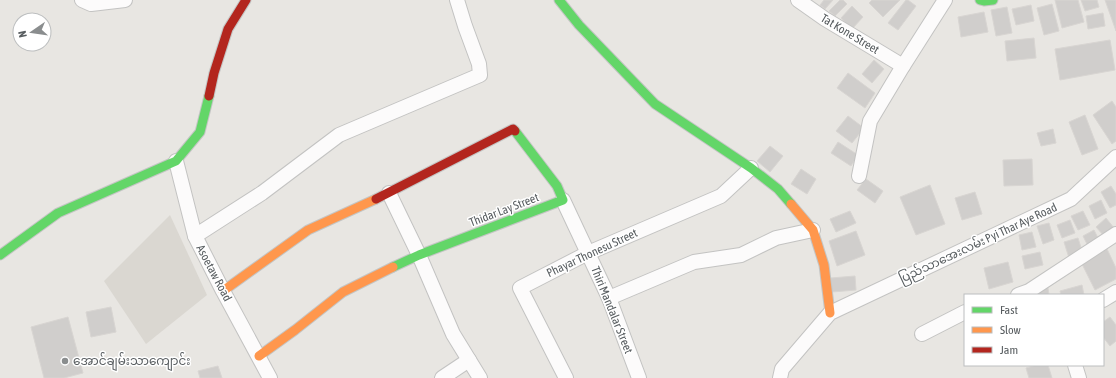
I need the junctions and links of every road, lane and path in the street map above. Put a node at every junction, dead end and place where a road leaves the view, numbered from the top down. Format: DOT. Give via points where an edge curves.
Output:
graph roads {
  1 [pos="82,0"];
  2 [pos="125,0"];
  3 [pos="246,0"];
  4 [pos="458,0"];
  5 [pos="559,0"];
  6 [pos="798,0"];
  7 [pos="945,0"];
  8 [pos="980,0"];
  9 [pos="993,0"];
  10 [pos="903,66"];
  11 [pos="1116,157"];
  12 [pos="176,161"];
  13 [pos="751,168"];
  14 [pos="859,176"];
  15 [pos="389,193"];
  16 [pos="562,200"];
  17 [pos="813,230"];
  18 [pos="1116,234"];
  19 [pos="195,236"];
  20 [pos="588,253"];
  21 [pos="0,255"];
  22 [pos="419,255"];
  23 [pos="223,291"];
  24 [pos="1022,294"];
  25 [pos="609,298"];
  26 [pos="830,313"];
  27 [pos="964,313"];
  28 [pos="922,334"];
  29 [pos="259,356"];
  30 [pos="469,360"];
  31 [pos="1075,366"];
  32 [pos="270,378"];
  33 [pos="442,378"];
  34 [pos="480,378"];
  35 [pos="566,378"];
  36 [pos="639,378"];
  37 [pos="780,378"];
  38 [pos="1079,378"];
  1 -- 2 [label="street" via="91,4"];
  3 -- 12 [label="main road" via="228,29 200,132"];
  4 -- 19 [label="street" via="480,75 339,135 262,192"];
  5 -- 13 [label="main road" via="579,25 655,104"];
  6 -- 10 [label="street, Tat Kone Street"];
  7 -- 10 [label="street"];
  8 -- 9 [label="main road"];
  10 -- 14 [label="street" via="870,121"];
  11 -- 26 [label="street, ပြည်သာအေးလမ်း Pyi Thar Aye Road" via="1072,199"];
  12 -- 19 [label="street, Asoetaw Road"];
  12 -- 21 [label="main road" via="58,213"];
  13 -- 17 [label="main road" via="778,189"];
  13 -- 20 [label="street, Phayar Thonesu Street" via="721,196"];
  15 -- 16 [label="main road" via="513,129 557,186"];
  15 -- 22 [label="street"];
  15 -- 23 [label="main road" via="308,230"];
  16 -- 20 [label="street, Thiri Mandalar Street"];
  16 -- 22 [label="main road, Thidar Lay Street"];
  17 -- 25 [label="street" via="776,238 741,255 694,262"];
  17 -- 26 [label="main road" via="824,266"];
  18 -- 24 [label="street" via="1029,292"];
  19 -- 23 [label="street, Asoetaw Road"];
  20 -- 25 [label="street, Thiri Mandalar Street"];
  20 -- 35 [label="street, Phayar Thonesu Street" via="520,288"];
  22 -- 29 [label="main road, Thidar Lay Street" via="343,292"];
  22 -- 30 [label="street" via="453,334"];
  23 -- 29 [label="street, Asoetaw Road"];
  25 -- 36 [label="street, Thiri Mandalar Street"];
  26 -- 37 [label="street" via="782,369"];
  27 -- 28 [label="street"];
  29 -- 32 [label="street, Asoetaw Road"];
  30 -- 33 [label="street"];
  30 -- 34 [label="street"];
  31 -- 38 [label="street"];
}
